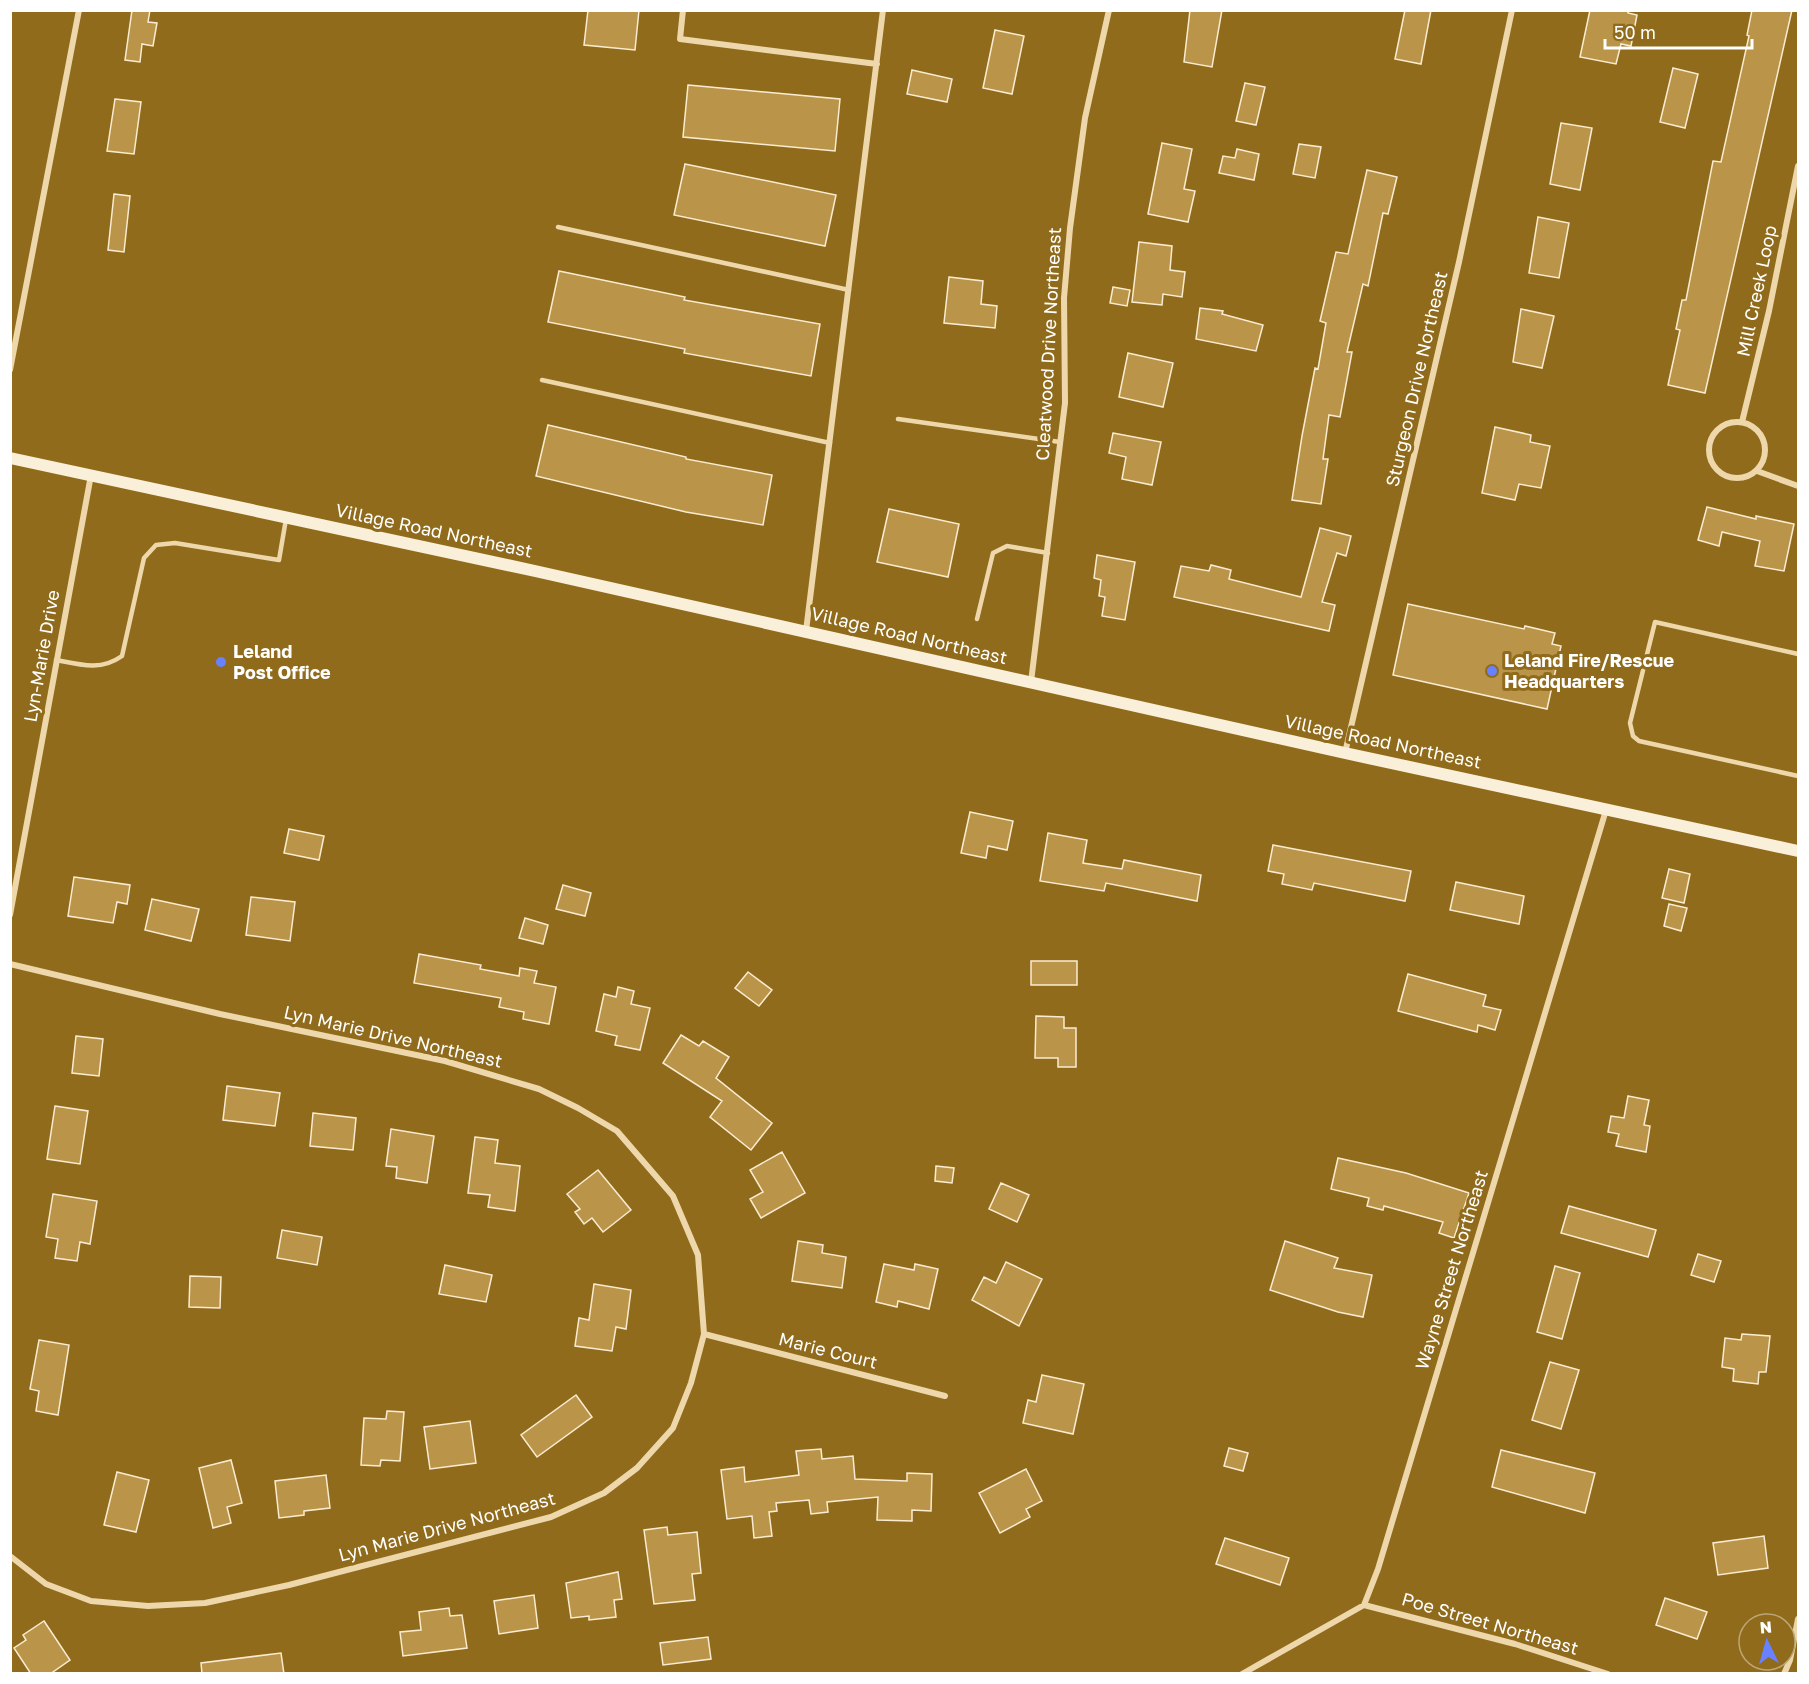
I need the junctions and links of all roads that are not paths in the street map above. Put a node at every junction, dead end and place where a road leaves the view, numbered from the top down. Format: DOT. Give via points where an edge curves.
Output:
graph roads {
  1 [pos="79,10"];
  2 [pos="683,10"];
  3 [pos="883,10"];
  4 [pos="1109,10"];
  5 [pos="1512,10"];
  6 [pos="877,64"];
  7 [pos="1798,166"];
  8 [pos="558,227"];
  9 [pos="849,290"];
  10 [pos="10,370"];
  11 [pos="542,380"];
  12 [pos="897,419"];
  13 [pos="1742,422"];
  14 [pos="1060,442"];
  15 [pos="830,443"];
  16 [pos="10,458"];
  17 [pos="1757,471"];
  18 [pos="91,474"];
  19 [pos="1798,486"];
  20 [pos="285,519"];
  21 [pos="1048,553"];
  22 [pos="977,619"];
  23 [pos="806,631"];
  24 [pos="1798,654"];
  25 [pos="56,660"];
  26 [pos="1031,682"];
  27 [pos="1345,753"];
  28 [pos="1798,776"];
  29 [pos="1606,810"];
  30 [pos="1798,851"];
  31 [pos="10,915"];
  32 [pos="10,964"];
  33 [pos="704,1334"];
  34 [pos="945,1396"];
  35 [pos="10,1556"];
  36 [pos="1364,1605"];
  37 [pos="1798,1619"];
  38 [pos="1242,1674"];
  39 [pos="1608,1674"];
  40 [pos="1784,1674"];
  1 -- 10 [label="street"];
  2 -- 6 [label="street" via="680,39"];
  3 -- 6 [label="street"];
  4 -- 14 [label="street, Cleatwood Drive Northeast" via="1085,118 1070,228 1064,298 1065,403"];
  5 -- 27 [label="street, Sturgeon Drive Northeast" via="1459,262"];
  6 -- 9 [label="street"];
  7 -- 13 [label="street, Mill Creek Loop"];
  8 -- 9 [label="lane"];
  9 -- 15 [label="street"];
  11 -- 15 [label="lane"];
  12 -- 14 [label="lane"];
  13 -- 17 [label="street" via="1755,428 1765,446"];
  13 -- 17 [label="street" via="1732,422 1715,432 1709,442 1710,461 1715,470 1735,479"];
  14 -- 21 [label="street, Cleatwood Drive Northeast"];
  15 -- 23 [label="street"];
  16 -- 18 [label="main road, Village Road Northeast"];
  17 -- 19 [label="street"];
  18 -- 20 [label="main road, Village Road Northeast"];
  18 -- 25 [label="street, Lyn-Marie Drive"];
  20 -- 23 [label="main road, Village Road Northeast"];
  20 -- 25 [label="lane" via="279,560 175,543 156,545 144,558 122,656 109,665"];
  21 -- 22 [label="lane" via="1007,546 993,553"];
  21 -- 26 [label="street, Cleatwood Drive Northeast"];
  23 -- 26 [label="main road, Village Road Northeast"];
  24 -- 28 [label="lane" via="1655,622 1630,723 1633,736 1639,741"];
  25 -- 31 [label="street, Lyn-Marie Drive"];
  26 -- 27 [label="main road, Village Road Northeast"];
  27 -- 29 [label="main road, Village Road Northeast"];
  29 -- 30 [label="main road, Village Road Northeast"];
  29 -- 36 [label="street, Wayne Street Northeast"];
  32 -- 33 [label="street, Lyn Marie Drive Northeast" via="220,1014 445,1061 539,1089 578,1108 616,1131 673,1196 698,1255"];
  33 -- 34 [label="street, Marie Court"];
  33 -- 35 [label="street, Lyn Marie Drive Northeast" via="691,1383 673,1428 637,1468 604,1493 551,1517 289,1586 205,1603 148,1606 91,1601 45,1584"];
  36 -- 38 [label="street"];
  36 -- 39 [label="street, Poe Street Northeast" via="1515,1644"];
  37 -- 40 [label="street"];
}
